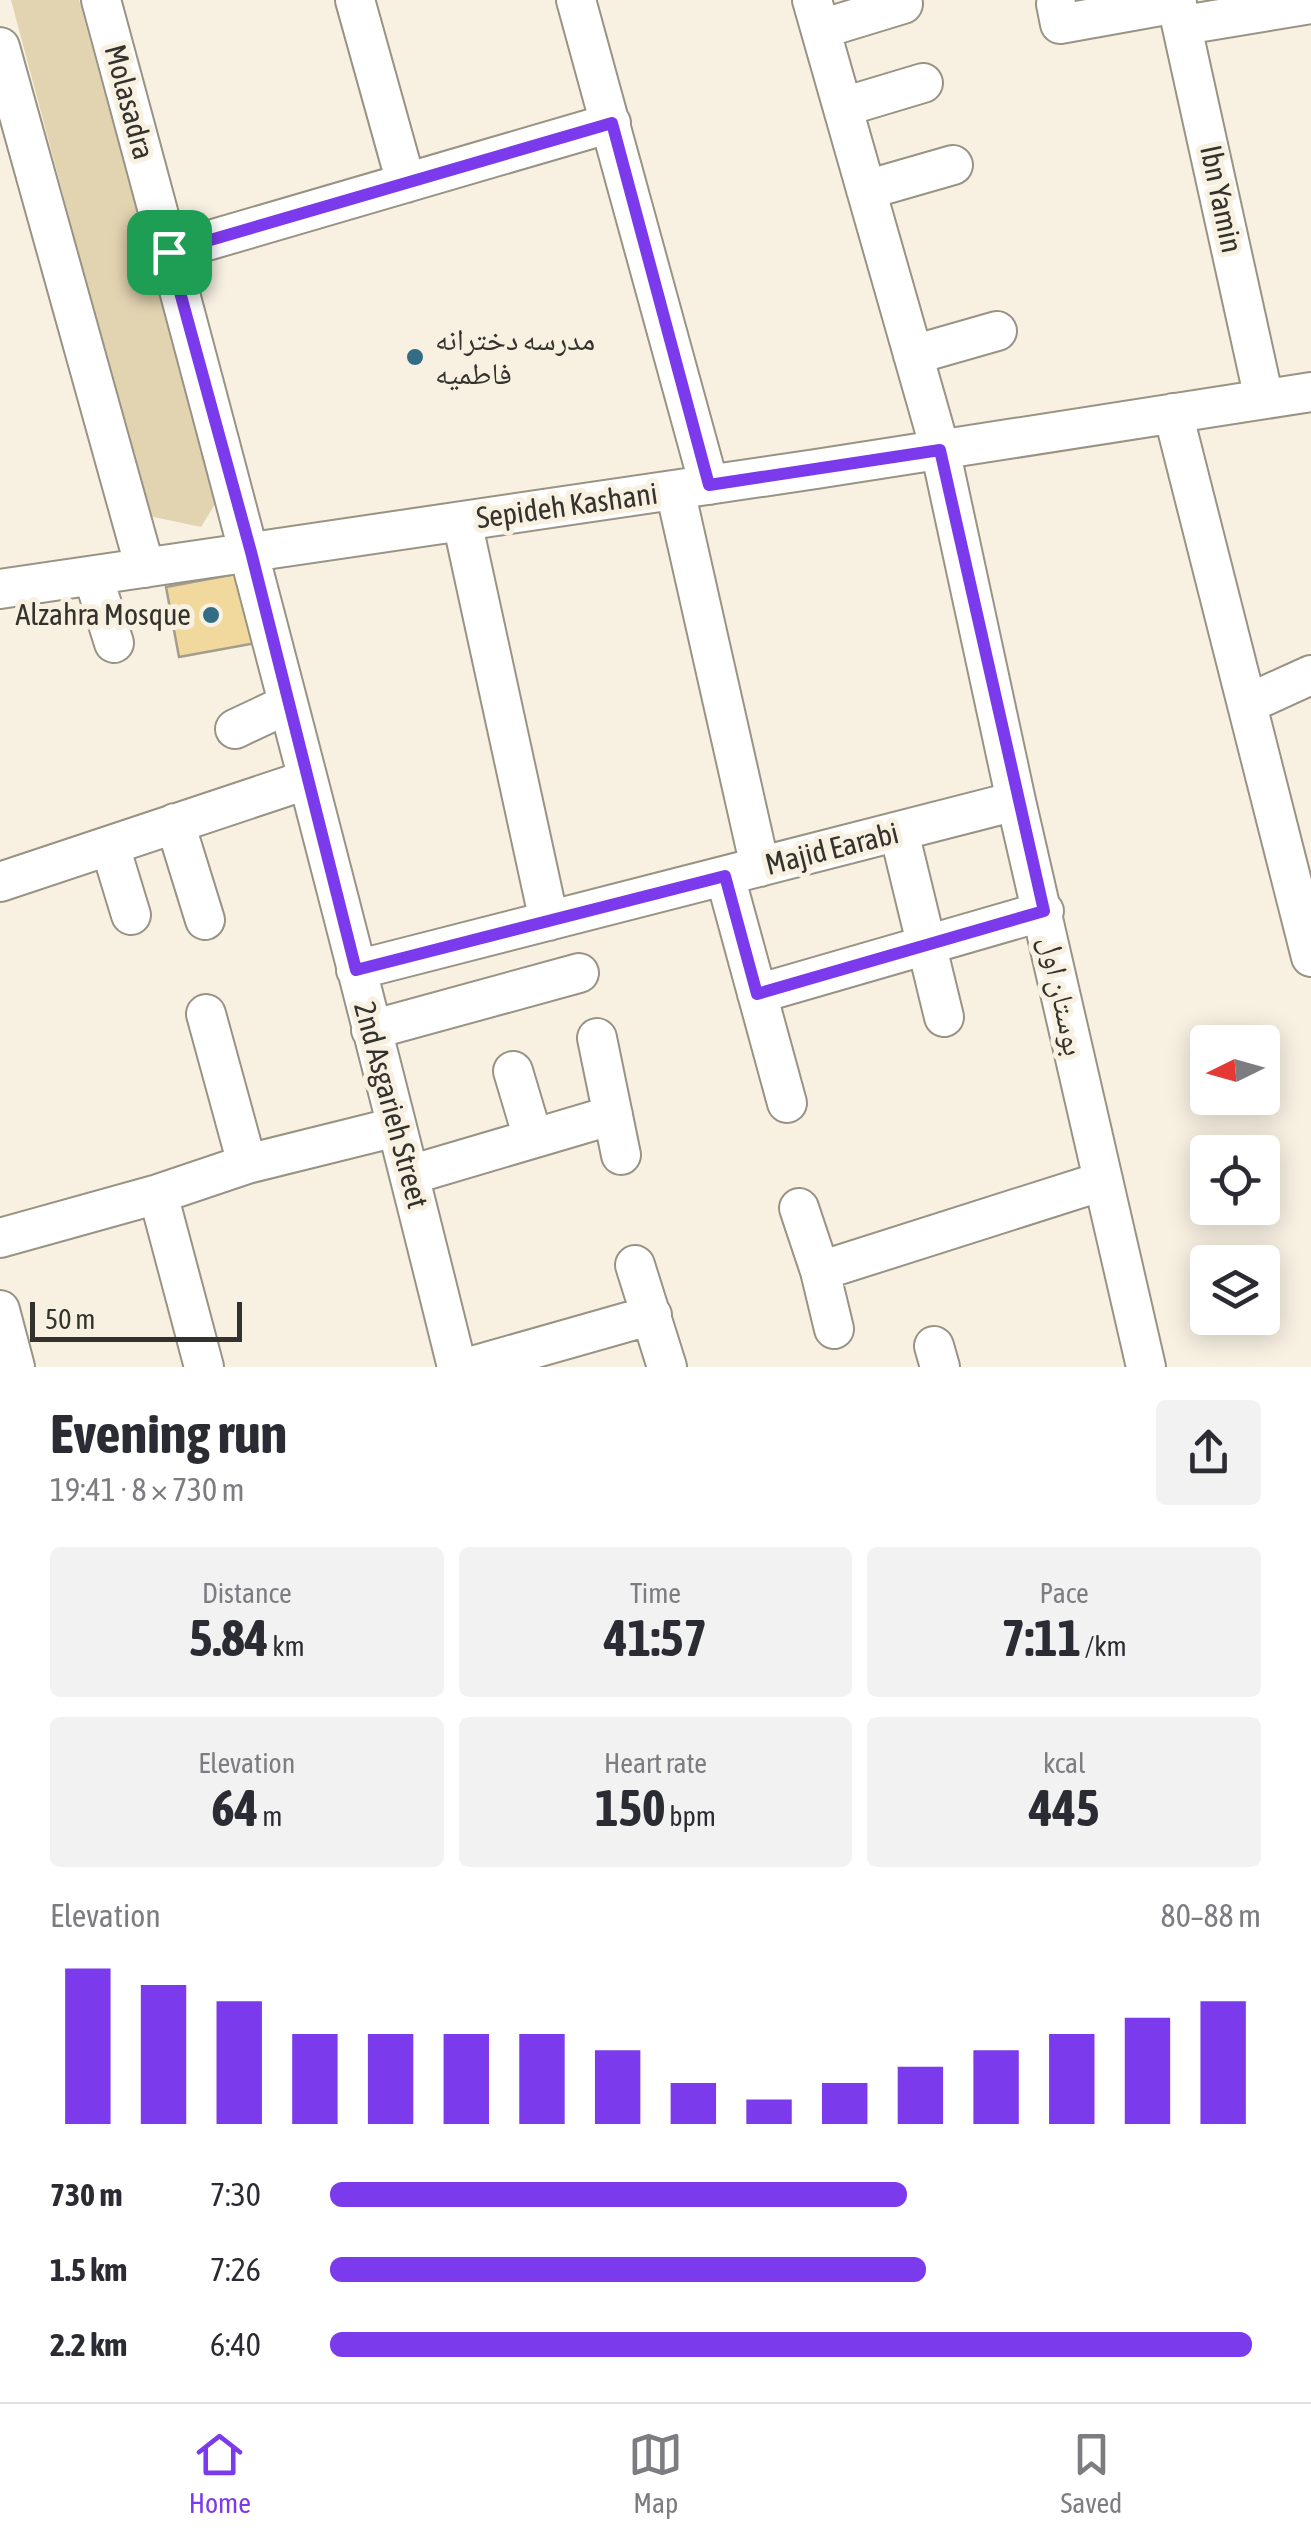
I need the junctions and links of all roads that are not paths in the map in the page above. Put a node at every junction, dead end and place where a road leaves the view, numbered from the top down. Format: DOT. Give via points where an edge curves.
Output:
graph roads {
  1 [pos="101,0"];
  2 [pos="355,0"];
  3 [pos="576,0"];
  4 [pos="903,4"];
  5 [pos="1056,4"];
  6 [pos="1311,4"];
  7 [pos="1179,10"];
  8 [pos="816,14"];
  9 [pos="0,47"];
  10 [pos="923,83"];
  11 [pos="842,107"];
  12 [pos="612,123"];
  13 [pos="953,165"];
  14 [pos="406,183"];
  15 [pos="866,190"];
  16 [pos="169,252"];
  17 [pos="996,331"];
  18 [pos="914,355"];
  19 [pos="1311,392"];
  20 [pos="1264,399"];
  21 [pos="1173,414"];
  22 [pos="940,450"];
  23 [pos="692,487"];
  24 [pos="462,521"];
  25 [pos="251,552"];
  26 [pos="145,568"];
  27 [pos="94,576"];
  28 [pos="0,589"];
  29 [pos="114,643"];
  30 [pos="1311,675"];
  31 [pos="288,704"];
  32 [pos="1247,704"];
  33 [pos="235,729"];
  34 [pos="306,780"];
  35 [pos="1016,802"];
  36 [pos="175,824"];
  37 [pos="899,832"];
  38 [pos="110,846"];
  39 [pos="743,872"];
  40 [pos="0,882"];
  41 [pos="1044,911"];
  42 [pos="131,914"];
  43 [pos="206,920"];
  44 [pos="549,921"];
  45 [pos="927,946"];
  46 [pos="1311,957"];
  47 [pos="356,970"];
  48 [pos="579,972"];
  49 [pos="757,994"];
  50 [pos="206,1014"];
  51 [pos="944,1017"];
  52 [pos="371,1030"];
  53 [pos="597,1038"];
  54 [pos="513,1070"];
  55 [pos="787,1102"];
  56 [pos="613,1114"];
  57 [pos="396,1127"];
  58 [pos="533,1138"];
  59 [pos="621,1155"];
  60 [pos="247,1164"];
  61 [pos="410,1175"];
  62 [pos="1103,1181"];
  63 [pos="158,1194"];
  64 [pos="799,1208"];
  65 [pos="0,1238"];
  66 [pos="635,1265"];
  67 [pos="820,1271"];
  68 [pos="0,1310"];
  69 [pos="652,1315"];
  70 [pos="834,1330"];
  71 [pos="561,1355"];
  72 [pos="15,1367"];
  73 [pos="204,1367"];
  74 [pos="457,1367"];
  75 [pos="469,1367"];
  76 [pos="667,1367"];
  77 [pos="1146,1367"];
  1 -- 16 [label="street, Molasadra"];
  2 -- 14 [label="street"];
  3 -- 12 [label="street"];
  4 -- 8 [label="street"];
  5 -- 7 [label="street" via="1060,24"];
  6 -- 7 [label="street"];
  7 -- 20 [label="street, Ibn Yamin"];
  8 -- 11 [label="street, بوستان اول"];
  9 -- 26 [label="street"];
  10 -- 11 [label="street"];
  11 -- 15 [label="street, بوستان اول"];
  12 -- 14 [label="street"];
  12 -- 23 [label="street"];
  13 -- 15 [label="street"];
  14 -- 16 [label="street"];
  15 -- 18 [label="street, بوستان اول"];
  16 -- 25 [label="street, Molasadra"];
  17 -- 18 [label="street"];
  18 -- 22 [label="street, بوستان اول"];
  19 -- 20 [label="street, Sepideh Kashani"];
  20 -- 21 [label="street, Sepideh Kashani"];
  21 -- 22 [label="street, Sepideh Kashani"];
  21 -- 32 [label="street"];
  22 -- 23 [label="street, Sepideh Kashani"];
  22 -- 35 [label="street, بوستان اول"];
  23 -- 24 [label="street, Sepideh Kashani"];
  23 -- 39 [label="street"];
  24 -- 25 [label="street, Sepideh Kashani"];
  24 -- 44 [label="street"];
  25 -- 26 [label="street, Sepideh Kashani"];
  25 -- 31 [label="street, 2nd Asgarieh Street"];
  26 -- 27 [label="street, Sepideh Kashani"];
  27 -- 28 [label="street, Sepideh Kashani"];
  27 -- 29 [label="street"];
  30 -- 32 [label="street"];
  31 -- 33 [label="street"];
  31 -- 34 [label="street, 2nd Asgarieh Street"];
  32 -- 46 [label="street"];
  34 -- 36 [label="street"];
  34 -- 47 [label="street, 2nd Asgarieh Street"];
  35 -- 37 [label="street, Majid Earabi"];
  35 -- 41 [label="street, بوستان اول"];
  36 -- 38 [label="street"];
  36 -- 43 [label="street"];
  37 -- 39 [label="street, Majid Earabi"];
  37 -- 45 [label="street"];
  38 -- 40 [label="street"];
  38 -- 42 [label="street"];
  39 -- 44 [label="street, Majid Earabi"];
  39 -- 49 [label="street"];
  41 -- 45 [label="street"];
  41 -- 62 [label="street, بوستان اول"];
  44 -- 47 [label="street, Majid Earabi"];
  45 -- 49 [label="street"];
  45 -- 51 [label="street"];
  47 -- 52 [label="street, 2nd Asgarieh Street"];
  48 -- 52 [label="street"];
  49 -- 55 [label="street"];
  50 -- 60 [label="street"];
  52 -- 57 [label="street, 2nd Asgarieh Street"];
  53 -- 56 [label="street"];
  54 -- 58 [label="street"];
  56 -- 58 [label="street"];
  56 -- 59 [label="street"];
  57 -- 60 [label="street"];
  57 -- 61 [label="street, 2nd Asgarieh Street"];
  58 -- 61 [label="street"];
  60 -- 63 [label="street"];
  61 -- 74 [label="street, 2nd Asgarieh Street"];
  62 -- 67 [label="street"];
  62 -- 77 [label="street, بوستان اول"];
  63 -- 65 [label="street"];
  63 -- 73 [label="street"];
  64 -- 67 [label="street"];
  66 -- 69 [label="street"];
  67 -- 70 [label="street"];
  68 -- 72 [label="street"];
  69 -- 71 [label="street"];
  69 -- 76 [label="street"];
  71 -- 75 [label="street"];
}
